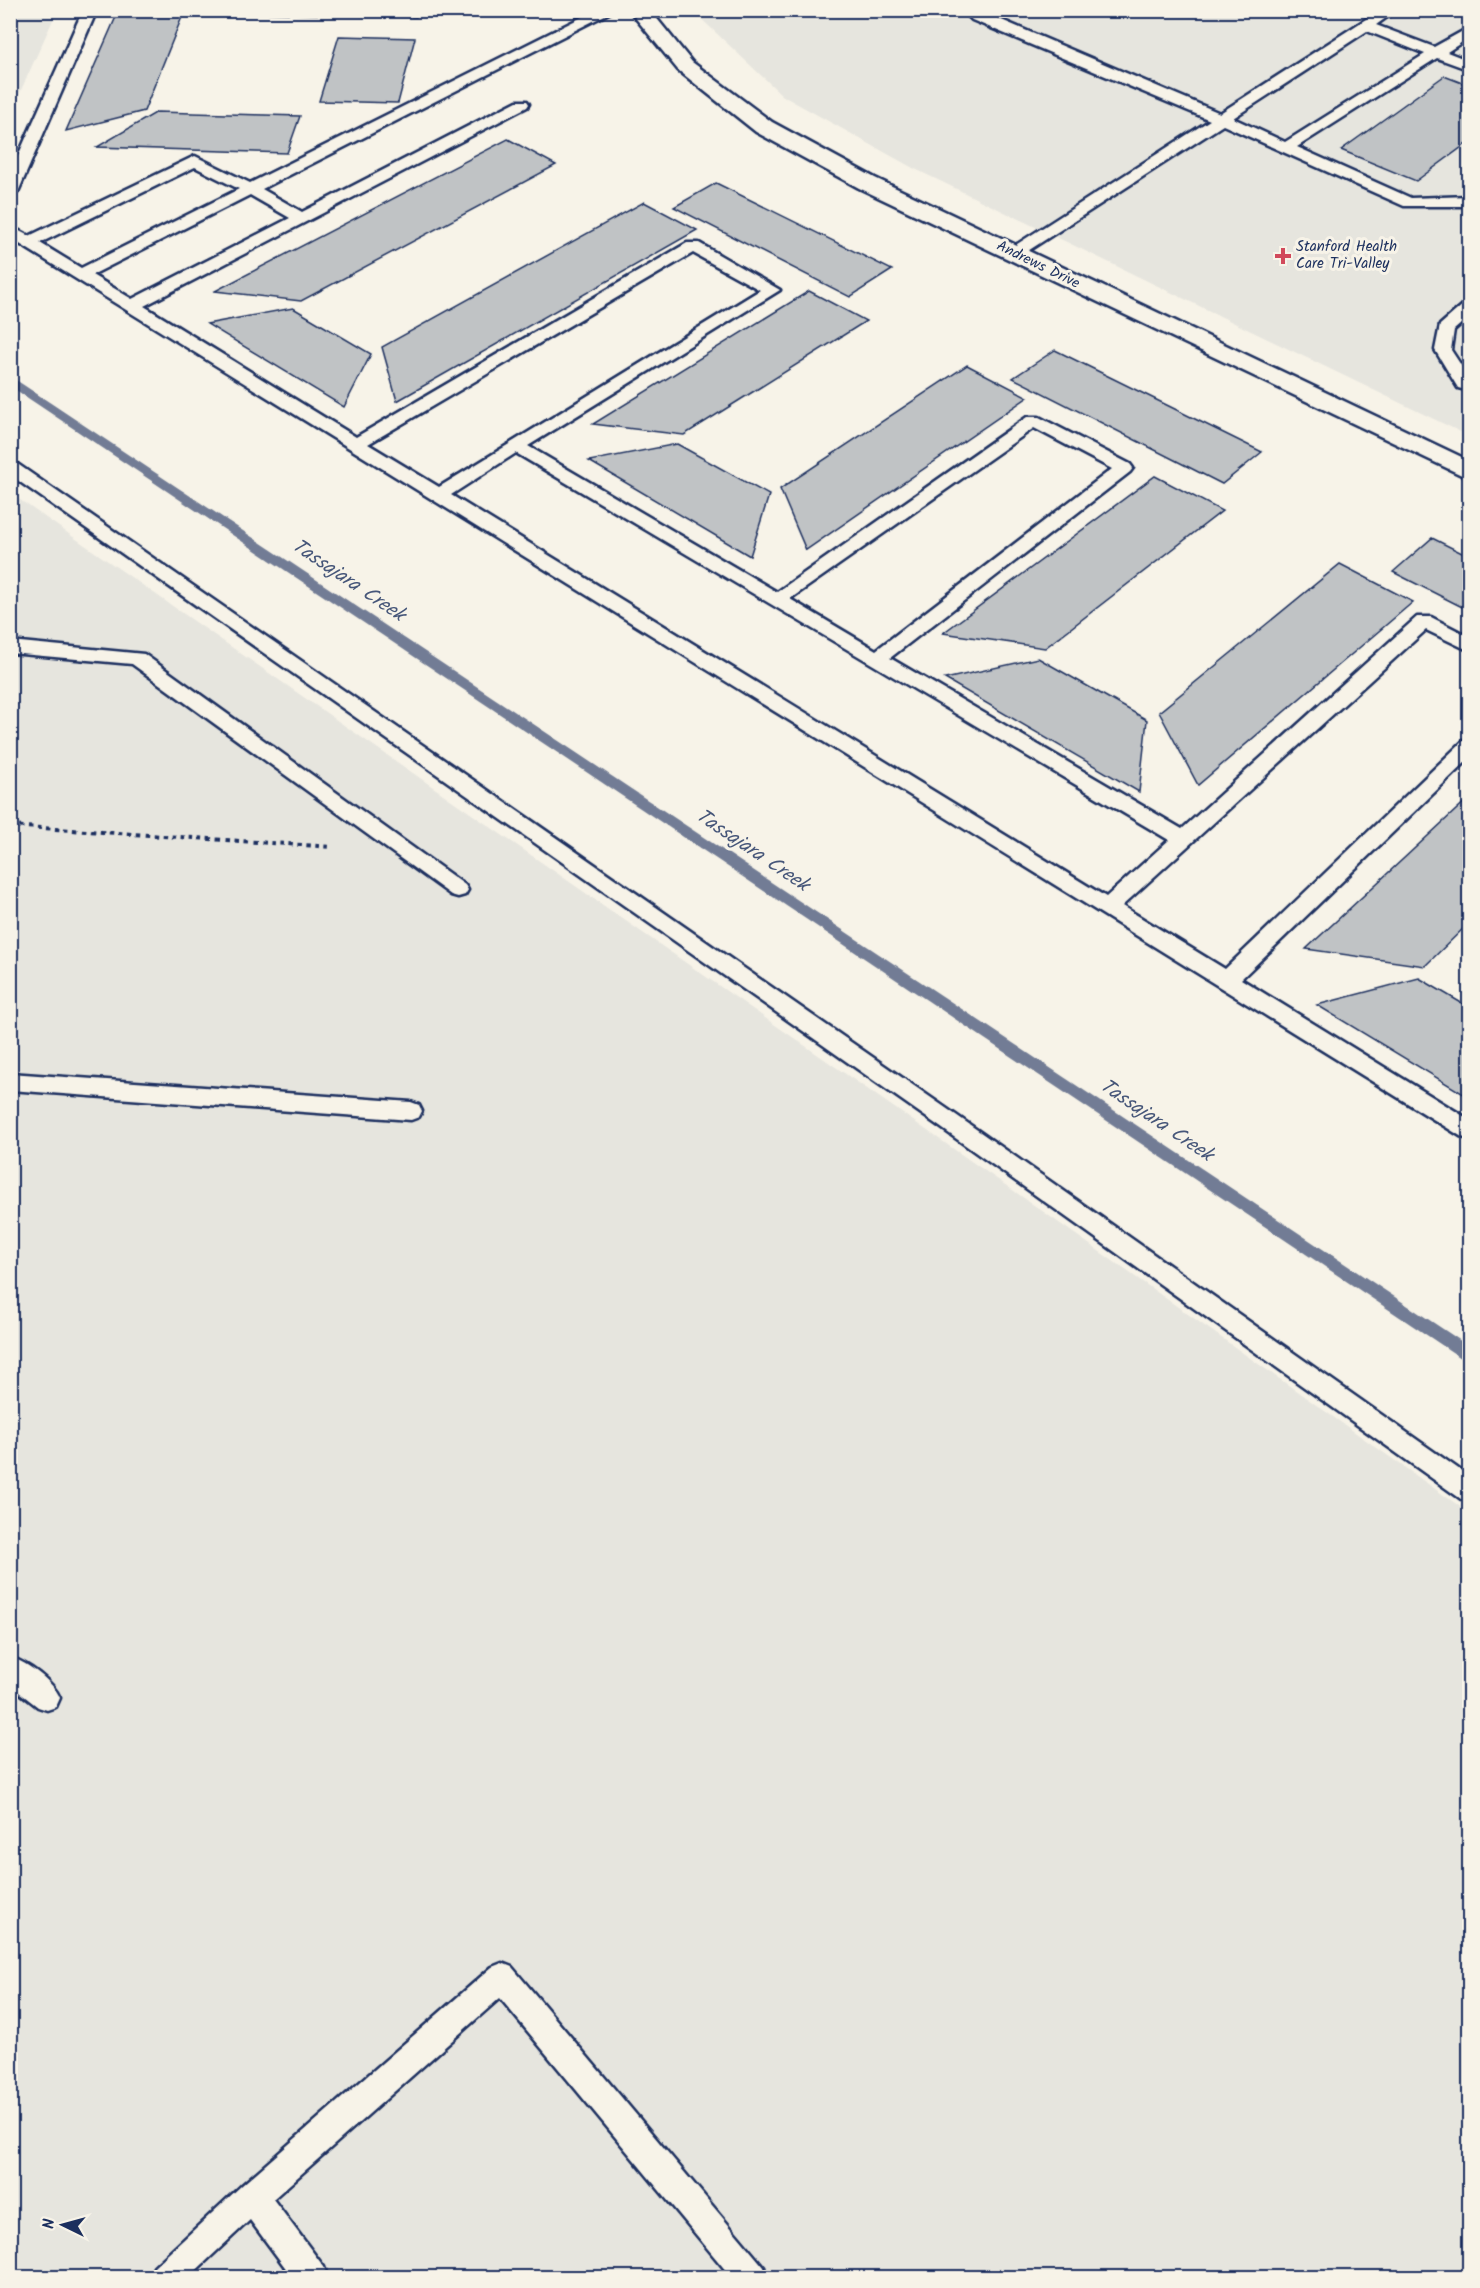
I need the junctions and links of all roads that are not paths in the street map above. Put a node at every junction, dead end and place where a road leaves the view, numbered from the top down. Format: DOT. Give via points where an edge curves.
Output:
graph roads {
  1 [pos="90,10"];
  2 [pos="608,10"];
  3 [pos="639,10"];
  4 [pos="969,10"];
  5 [pos="1390,10"];
  6 [pos="1366,26"];
  7 [pos="1470,31"];
  8 [pos="1434,53"];
  9 [pos="1470,66"];
  10 [pos="522,104"];
  11 [pos="1222,119"];
  12 [pos="1286,148"];
  13 [pos="250,189"];
  14 [pos="10,192"];
  15 [pos="1470,201"];
  16 [pos="302,218"];
  17 [pos="10,231"];
  18 [pos="29,242"];
  19 [pos="1014,253"];
  20 [pos="81,274"];
  21 [pos="132,306"];
  22 [pos="1470,307"];
  23 [pos="1470,386"];
  24 [pos="356,444"];
  25 [pos="516,446"];
  26 [pos="10,467"];
  27 [pos="1470,471"];
  28 [pos="439,495"];
  29 [pos="777,600"];
  30 [pos="1470,645"];
  31 [pos="12,650"];
  32 [pos="876,659"];
  33 [pos="1470,746"];
  34 [pos="1183,839"];
  35 [pos="458,890"];
  36 [pos="1107,908"];
  37 [pos="1226,981"];
  38 [pos="10,1081"];
  39 [pos="411,1111"];
  40 [pos="1470,1131"];
  41 [pos="1470,1491"];
  42 [pos="10,1669"];
  43 [pos="47,1698"];
  44 [pos="252,2197"];
  45 [pos="165,2277"];
  46 [pos="313,2277"];
  47 [pos="753,2277"];
  1 -- 14 [label="lane"];
  2 -- 13 [label="lane"];
  3 -- 19 [label="street, Andrews Drive" via="685,66 764,127 867,183"];
  4 -- 11 [label="lane"];
  5 -- 6 [label="lane"];
  6 -- 8 [label="lane"];
  6 -- 11 [label="lane"];
  7 -- 8 [label="lane"];
  8 -- 9 [label="lane"];
  8 -- 12 [label="lane"];
  10 -- 16 [label="lane"];
  11 -- 12 [label="lane"];
  11 -- 19 [label="lane"];
  12 -- 15 [label="lane" via="1409,202"];
  13 -- 16 [label="lane"];
  13 -- 18 [label="lane" via="195,161"];
  13 -- 20 [label="lane"];
  16 -- 21 [label="lane"];
  17 -- 18 [label="lane"];
  18 -- 20 [label="lane"];
  19 -- 27 [label="street, Andrews Drive"];
  20 -- 21 [label="lane"];
  21 -- 24 [label="lane"];
  22 -- 23 [label="lane" via="1446,328 1443,350 1464,384"];
  24 -- 25 [label="lane" via="693,246 772,290"];
  24 -- 28 [label="lane"];
  25 -- 28 [label="lane"];
  25 -- 29 [label="lane"];
  26 -- 41 [label="lane" via="939,1114"];
  28 -- 36 [label="lane"];
  29 -- 32 [label="lane"];
  29 -- 32 [label="lane" via="1033,421 1124,468"];
  30 -- 34 [label="lane" via="1424,621"];
  31 -- 35 [label="lane" via="137,658"];
  32 -- 34 [label="lane"];
  33 -- 37 [label="lane"];
  34 -- 36 [label="lane"];
  36 -- 37 [label="lane"];
  37 -- 40 [label="lane"];
  38 -- 39 [label="lane"];
  42 -- 43 [label="lane"];
  44 -- 45 [label="lane"];
  44 -- 46 [label="lane"];
  44 -- 47 [label="lane" via="502,1977"];
}
